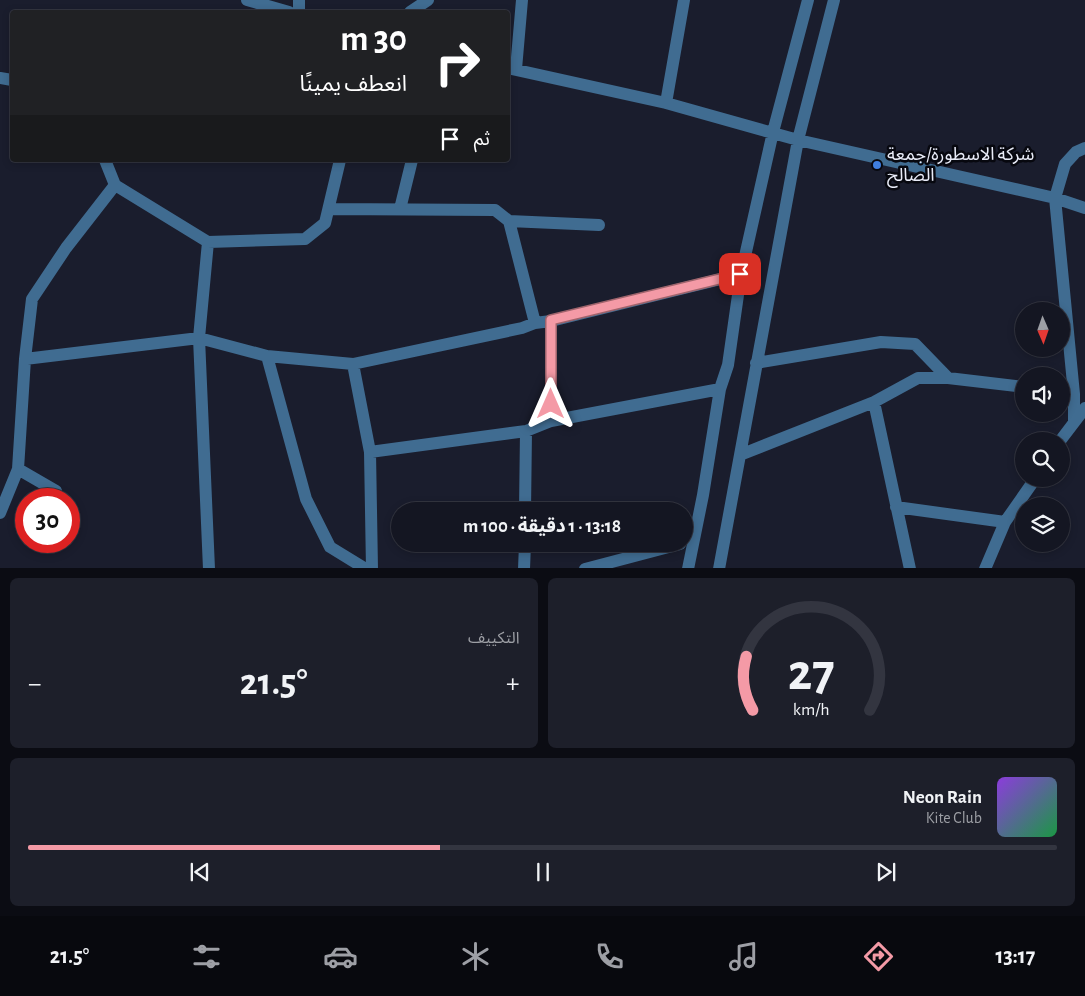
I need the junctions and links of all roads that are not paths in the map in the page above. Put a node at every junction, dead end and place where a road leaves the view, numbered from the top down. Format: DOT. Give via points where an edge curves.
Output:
graph roads {
  1 [pos="247,0"];
  2 [pos="428,0"];
  3 [pos="522,0"];
  4 [pos="684,0"];
  5 [pos="808,0"];
  6 [pos="834,0"];
  7 [pos="282,10"];
  8 [pos="413,10"];
  9 [pos="512,69"];
  10 [pos="666,103"];
  11 [pos="774,132"];
  12 [pos="798,140"];
  13 [pos="1085,148"];
  14 [pos="106,162"];
  15 [pos="340,162"];
  16 [pos="412,162"];
  17 [pos="115,184"];
  18 [pos="1055,198"];
  19 [pos="1085,208"];
  20 [pos="329,209"];
  21 [pos="400,209"];
  22 [pos="508,221"];
  23 [pos="599,225"];
  24 [pos="208,242"];
  25 [pos="740,274"];
  26 [pos="551,320"];
  27 [pos="535,322"];
  28 [pos="199,338"];
  29 [pos="267,356"];
  30 [pos="25,359"];
  31 [pos="756,363"];
  32 [pos="353,364"];
  33 [pos="1065,367"];
  34 [pos="948,378"];
  35 [pos="1015,386"];
  36 [pos="720,389"];
  37 [pos="874,402"];
  38 [pos="1070,405"];
  39 [pos="1085,408"];
  40 [pos="551,421"];
  41 [pos="1074,421"];
  42 [pos="526,431"];
  43 [pos="1066,432"];
  44 [pos="370,452"];
  45 [pos="740,455"];
  46 [pos="18,469"];
  47 [pos="1029,487"];
  48 [pos="51,488"];
  49 [pos="525,502"];
  50 [pos="896,507"];
  51 [pos="0,513"];
  52 [pos="1005,522"];
  53 [pos="693,527"];
  54 [pos="524,552"];
  55 [pos="648,552"];
  56 [pos="689,552"];
  57 [pos="209,568"];
  58 [pos="366,568"];
  59 [pos="372,568"];
  60 [pos="524,568"];
  61 [pos="585,568"];
  62 [pos="688,568"];
  63 [pos="719,568"];
  64 [pos="910,568"];
  65 [pos="985,568"];
  1 -- 7 [label="street"];
  2 -- 8 [label="street"];
  3 -- 9 [label="street"];
  4 -- 10 [label="street"];
  5 -- 11 [label="street"];
  6 -- 12 [label="street"];
  9 -- 10 [label="street"];
  10 -- 11 [label="street"];
  11 -- 12 [label="street"];
  11 -- 25 [label="street"];
  12 -- 18 [label="street"];
  12 -- 31 [label="street"];
  13 -- 18 [label="street" via="1065,164"];
  14 -- 17 [label="street"];
  15 -- 20 [label="street"];
  16 -- 21 [label="street"];
  17 -- 24 [label="street"];
  17 -- 30 [label="street" via="32,299"];
  18 -- 19 [label="street"];
  18 -- 33 [label="street"];
  20 -- 21 [label="street"];
  20 -- 24 [label="street" via="325,223 305,239"];
  21 -- 22 [label="street" via="495,210"];
  22 -- 23 [label="street"];
  22 -- 27 [label="street"];
  24 -- 28 [label="street"];
  25 -- 26 [label="street"];
  25 -- 36 [label="street" via="728,366"];
  26 -- 27 [label="street"];
  26 -- 40 [label="street"];
  27 -- 32 [label="street" via="522,328"];
  28 -- 29 [label="street"];
  28 -- 30 [label="street"];
  28 -- 57 [label="street"];
  29 -- 32 [label="street"];
  29 -- 58 [label="street" via="306,499 330,547"];
  30 -- 46 [label="street"];
  31 -- 34 [label="street" via="881,342 915,344"];
  31 -- 45 [label="street"];
  32 -- 44 [label="street"];
  34 -- 35 [label="street"];
  34 -- 37 [label="street" via="918,378"];
  36 -- 40 [label="street"];
  36 -- 53 [label="street" via="702,495"];
  37 -- 45 [label="street"];
  37 -- 50 [label="street"];
  38 -- 41 [label="street"];
  39 -- 41 [label="street"];
  40 -- 42 [label="street"];
  41 -- 43 [label="street"];
  42 -- 44 [label="street"];
  42 -- 49 [label="street"];
  44 -- 59 [label="street"];
  45 -- 63 [label="street"];
  46 -- 48 [label="street"];
  46 -- 51 [label="street"];
  47 -- 52 [label="street"];
  50 -- 52 [label="street"];
  50 -- 64 [label="street"];
  52 -- 65 [label="street"];
  54 -- 60 [label="street"];
  55 -- 61 [label="street"];
  56 -- 62 [label="street"];
}
